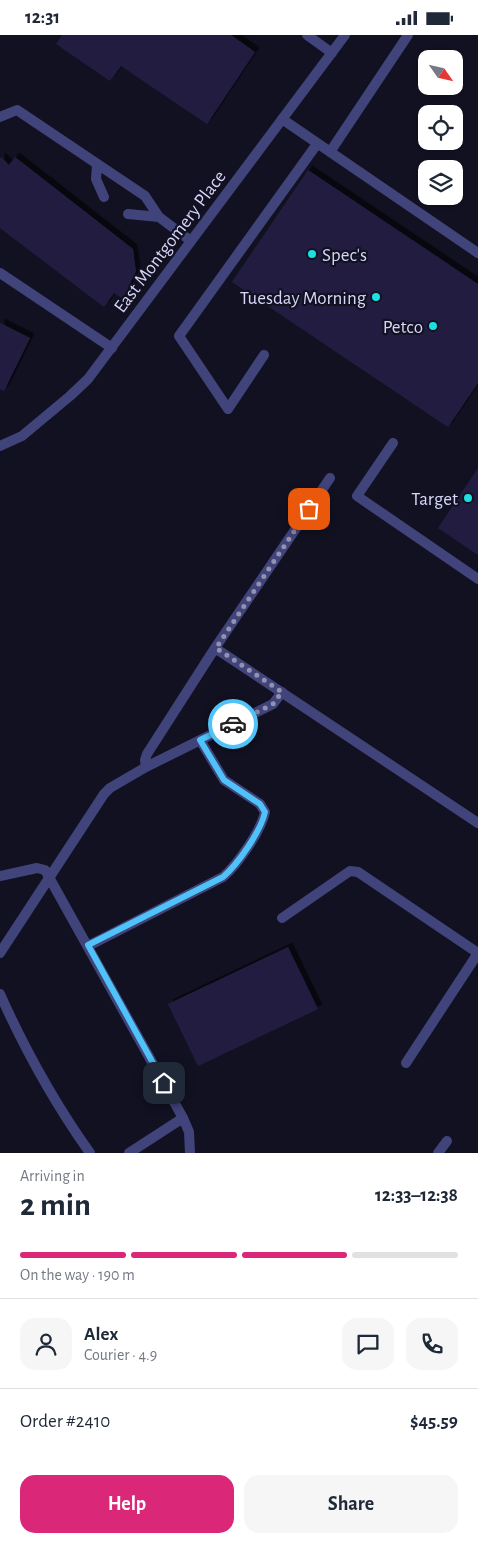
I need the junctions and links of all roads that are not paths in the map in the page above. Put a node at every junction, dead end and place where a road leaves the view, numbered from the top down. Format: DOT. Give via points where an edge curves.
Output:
graph roads {
  1 [pos="307,35"];
  2 [pos="345,35"];
  3 [pos="408,35"];
  4 [pos="332,53"];
  5 [pos="0,117"];
  6 [pos="282,119"];
  7 [pos="317,144"];
  8 [pos="330,152"];
  9 [pos="97,165"];
  10 [pos="104,197"];
  11 [pos="128,214"];
  12 [pos="159,217"];
  13 [pos="191,241"];
  14 [pos="478,253"];
  15 [pos="0,273"];
  16 [pos="112,348"];
  17 [pos="264,355"];
  18 [pos="393,443"];
  19 [pos="0,446"];
  20 [pos="330,478"];
  21 [pos="478,579"];
  22 [pos="216,648"];
  23 [pos="282,692"];
  24 [pos="200,740"];
  25 [pos="146,767"];
  26 [pos="478,823"];
  27 [pos="0,876"];
  28 [pos="50,877"];
  29 [pos="282,918"];
  30 [pos="88,945"];
  31 [pos="0,953"];
  32 [pos="478,953"];
  33 [pos="0,994"];
  34 [pos="406,1063"];
  35 [pos="183,1118"];
  36 [pos="446,1141"];
  37 [pos="90,1153"];
  38 [pos="129,1153"];
  39 [pos="190,1153"];
  40 [pos="438,1153"];
  1 -- 4 [label="street"];
  2 -- 4 [label="street, East Montgomery Place"];
  3 -- 8 [label="street"];
  4 -- 6 [label="street, East Montgomery Place"];
  5 -- 9 [label="street" via="18,110"];
  6 -- 7 [label="street"];
  6 -- 13 [label="street, East Montgomery Place"];
  7 -- 8 [label="street"];
  7 -- 17 [label="street" via="180,335 228,409"];
  8 -- 14 [label="street"];
  9 -- 10 [label="street" via="96,179"];
  9 -- 12 [label="street" via="145,196"];
  11 -- 12 [label="street"];
  12 -- 13 [label="street"];
  13 -- 16 [label="street, East Montgomery Place"];
  15 -- 16 [label="street"];
  16 -- 19 [label="street, East Montgomery Place" via="70,396 22,436"];
  18 -- 21 [label="street" via="357,496"];
  20 -- 22 [label="street"];
  22 -- 23 [label="street"];
  22 -- 25 [label="street" via="147,754"];
  23 -- 24 [label="street" via="273,704"];
  23 -- 26 [label="street"];
  24 -- 25 [label="street"];
  24 -- 30 [label="street" via="224,780 260,804 265,812 263,822 233,868 223,877"];
  25 -- 28 [label="street" via="104,794"];
  27 -- 28 [label="street" via="37,868 45,870"];
  28 -- 30 [label="street"];
  28 -- 31 [label="street"];
  29 -- 32 [label="street" via="350,871 358,872"];
  30 -- 35 [label="street"];
  32 -- 34 [label="street"];
  33 -- 37 [label="street" via="43,1082"];
  35 -- 38 [label="street"];
  35 -- 39 [label="street" via="189,1133"];
  36 -- 40 [label="street"];
}
